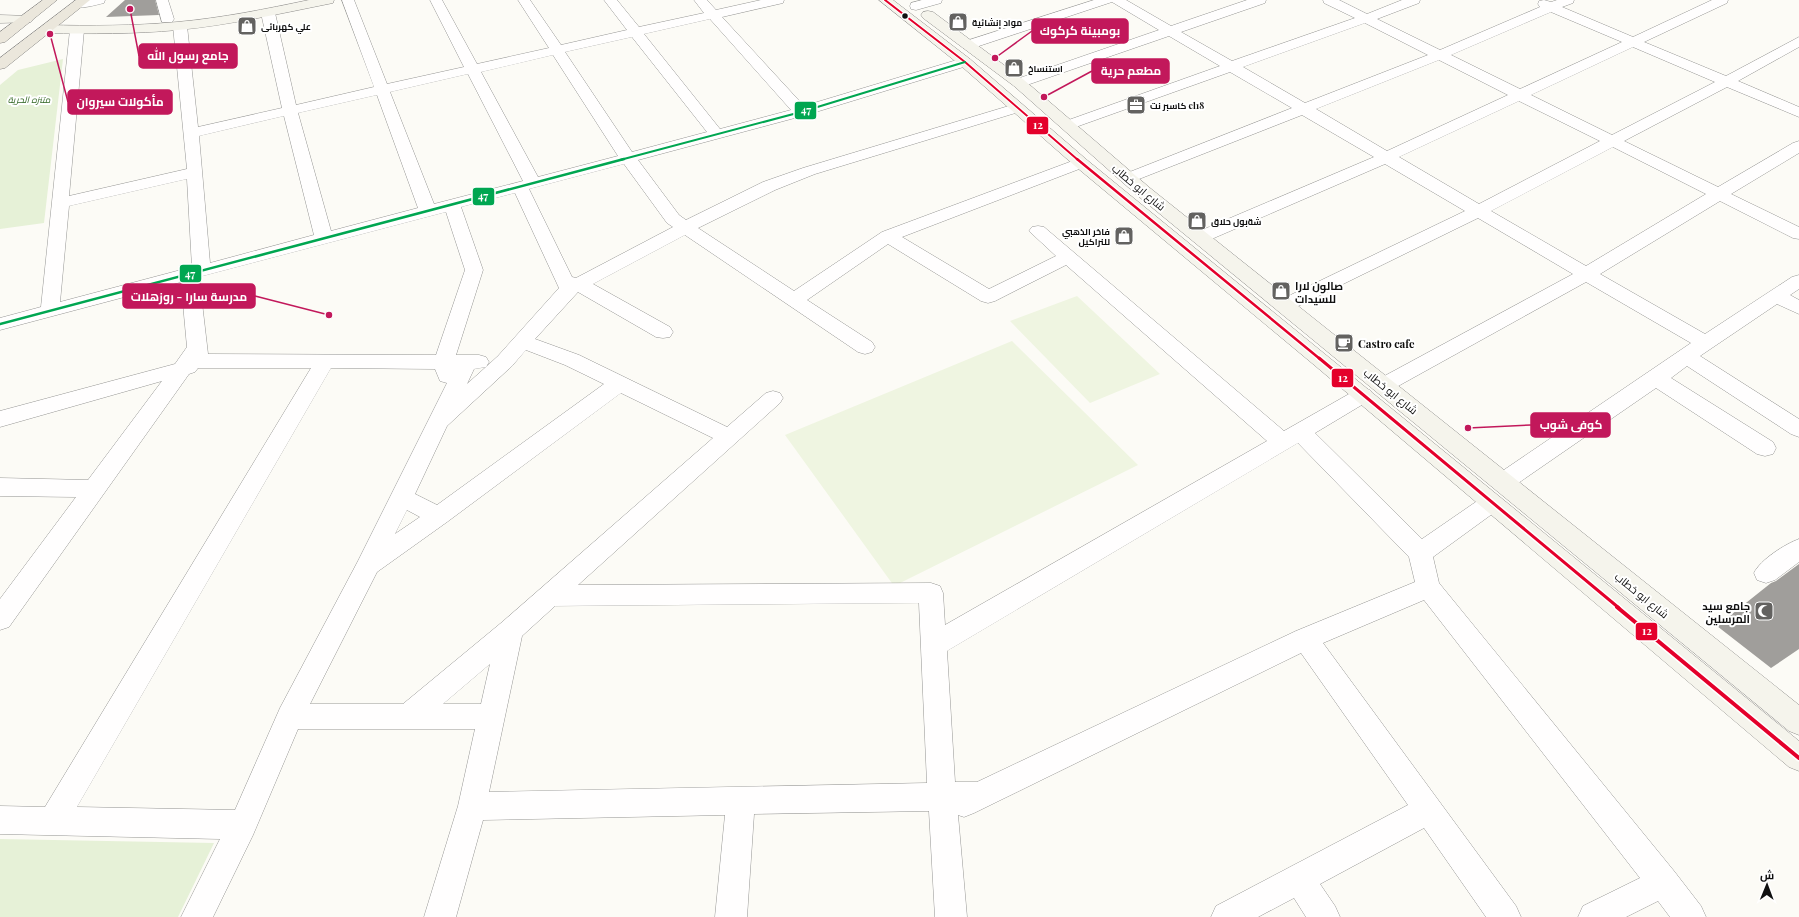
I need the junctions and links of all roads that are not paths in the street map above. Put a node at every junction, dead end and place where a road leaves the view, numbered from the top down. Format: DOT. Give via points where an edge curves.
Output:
graph roads {
  1 [pos="51,0"];
  2 [pos="99,0"];
  3 [pos="162,0"];
  4 [pos="292,0"];
  5 [pos="328,0"];
  6 [pos="348,0"];
  7 [pos="436,0"];
  8 [pos="524,0"];
  9 [pos="610,0"];
  10 [pos="700,0"];
  11 [pos="778,0"];
  12 [pos="885,0"];
  13 [pos="936,0"];
  14 [pos="1107,0"];
  15 [pos="1117,0"];
  16 [pos="1260,0"];
  17 [pos="1329,0"];
  18 [pos="1414,0"];
  19 [pos="1534,0"];
  20 [pos="1568,0"];
  21 [pos="1722,0"];
  22 [pos="81,2"];
  23 [pos="912,3"];
  24 [pos="1552,8"];
  25 [pos="268,12"];
  26 [pos="713,15"];
  27 [pos="1368,18"];
  28 [pos="0,19"];
  29 [pos="58,20"];
  30 [pos="173,22"];
  31 [pos="21,23"];
  32 [pos="0,26"];
  33 [pos="47,29"];
  34 [pos="77,30"];
  35 [pos="1170,31"];
  36 [pos="635,32"];
  37 [pos="956,35"];
  38 [pos="0,39"];
  39 [pos="938,40"];
  40 [pos="1799,41"];
  41 [pos="1634,42"];
  42 [pos="968,44"];
  43 [pos="557,50"];
  44 [pos="1440,55"];
  45 [pos="965,62"];
  46 [pos="0,65"];
  47 [pos="1230,66"];
  48 [pos="472,69"];
  49 [pos="1726,82"];
  50 [pos="1019,83"];
  51 [pos="382,89"];
  52 [pos="1519,94"];
  53 [pos="1018,108"];
  54 [pos="1304,109"];
  55 [pos="290,110"];
  56 [pos="801,112"];
  57 [pos="1799,112"];
  58 [pos="1068,125"];
  59 [pos="190,133"];
  60 [pos="716,134"];
  61 [pos="1611,140"];
  62 [pos="1799,146"];
  63 [pos="1387,157"];
  64 [pos="628,158"];
  65 [pos="1081,163"];
  66 [pos="195,172"];
  67 [pos="1128,178"];
  68 [pos="526,185"];
  69 [pos="1719,194"];
  70 [pos="60,203"];
  71 [pos="452,205"];
  72 [pos="428,211"];
  73 [pos="1478,211"];
  74 [pos="684,228"];
  75 [pos="1038,231"];
  76 [pos="1799,234"];
  77 [pos="888,236"];
  78 [pos="1201,237"];
  79 [pos="324,239"];
  80 [pos="1067,257"];
  81 [pos="195,273"];
  82 [pos="1586,274"];
  83 [pos="1799,281"];
  84 [pos="571,285"];
  85 [pos="1777,296"];
  86 [pos="794,300"];
  87 [pos="1285,305"];
  88 [pos="1799,308"];
  89 [pos="50,311"];
  90 [pos="0,324"];
  91 [pos="663,332"];
  92 [pos="523,342"];
  93 [pos="1705,343"];
  94 [pos="865,347"];
  95 [pos="1339,349"];
  96 [pos="1686,356"];
  97 [pos="1320,359"];
  98 [pos="195,360"];
  99 [pos="325,361"];
  100 [pos="505,361"];
  101 [pos="455,363"];
  102 [pos="1656,378"];
  103 [pos="619,384"];
  104 [pos="1384,385"];
  105 [pos="1363,395"];
  106 [pos="773,398"];
  107 [pos="0,419"];
  108 [pos="437,424"];
  109 [pos="1799,429"];
  110 [pos="1291,436"];
  111 [pos="729,437"];
  112 [pos="1765,448"];
  113 [pos="1503,482"];
  114 [pos="0,487"];
  115 [pos="96,489"];
  116 [pos="401,497"];
  117 [pos="1491,503"];
  118 [pos="439,516"];
  119 [pos="1799,549"];
  120 [pos="1420,553"];
  121 [pos="368,566"];
  122 [pos="1766,573"];
  123 [pos="1428,587"];
  124 [pos="550,596"];
  125 [pos="0,619"];
  126 [pos="510,631"];
  127 [pos="1305,639"];
  128 [pos="934,645"];
  129 [pos="491,716"];
  130 [pos="290,717"];
  131 [pos="408,717"];
  132 [pos="1799,722"];
  133 [pos="1799,758"];
  134 [pos="741,801"];
  135 [pos="942,804"];
  136 [pos="472,806"];
  137 [pos="1428,810"];
  138 [pos="0,820"];
  139 [pos="52,822"];
  140 [pos="243,825"];
  141 [pos="1299,879"];
  142 [pos="1663,882"];
  143 [pos="197,917"];
  144 [pos="440,917"];
  145 [pos="731,917"];
  146 [pos="951,917"];
  147 [pos="1227,917"];
  148 [pos="1324,917"];
  149 [pos="1505,917"];
  150 [pos="1594,917"];
  151 [pos="1690,917"];
  1 -- 31 [label="main road"];
  2 -- 22 [label="street"];
  3 -- 30 [label="street"];
  4 -- 30 [label="main road"];
  5 -- 25 [label="main road"];
  6 -- 51 [label="street"];
  7 -- 48 [label="street"];
  8 -- 43 [label="street"];
  9 -- 36 [label="street"];
  10 -- 26 [label="street"];
  11 -- 26 [label="street"];
  12 -- 39 [label="main road, شارع ابو خطاب"];
  13 -- 23 [label="street"];
  14 -- 42 [label="street"];
  15 -- 35 [label="street"];
  16 -- 35 [label="street"];
  17 -- 27 [label="street"];
  18 -- 27 [label="street"];
  19 -- 24 [label="street"];
  20 -- 24 [label="street"];
  21 -- 41 [label="street"];
  22 -- 29 [label="main road"];
  23 -- 37 [label="main road, شارع ابو خطاب"];
  24 -- 41 [label="street"];
  24 -- 44 [label="street"];
  25 -- 30 [label="main road"];
  25 -- 55 [label="street"];
  26 -- 36 [label="street"];
  26 -- 56 [label="street"];
  27 -- 44 [label="street"];
  27 -- 47 [label="street"];
  28 -- 31 [label="main road"];
  29 -- 30 [label="main road"];
  29 -- 33 [label="main road"];
  30 -- 34 [label="main road"];
  30 -- 59 [label="street"];
  31 -- 32 [label="main road"];
  31 -- 38 [label="main road"];
  33 -- 34 [label="main road"];
  33 -- 46 [label="main road"];
  34 -- 70 [label="street"];
  35 -- 47 [label="street"];
  35 -- 50 [label="street"];
  36 -- 43 [label="street"];
  36 -- 60 [label="street"];
  37 -- 39 [label="main road"];
  37 -- 42 [label="main road, شارع ابو خطاب"];
  39 -- 45 [label="main road, شارع ابو خطاب"];
  40 -- 49 [label="street"];
  41 -- 49 [label="street"];
  41 -- 52 [label="street"];
  42 -- 50 [label="main road, شارع ابو خطاب"];
  43 -- 48 [label="street"];
  43 -- 64 [label="street"];
  44 -- 52 [label="street"];
  44 -- 54 [label="street"];
  45 -- 53 [label="main road, شارع ابو خطاب"];
  45 -- 56 [label="street"];
  47 -- 54 [label="street"];
  47 -- 58 [label="street"];
  48 -- 51 [label="street"];
  48 -- 68 [label="street"];
  49 -- 57 [label="street"];
  49 -- 61 [label="street"];
  50 -- 58 [label="main road, شارع ابو خطاب"];
  51 -- 55 [label="street"];
  51 -- 72 [label="street"];
  52 -- 61 [label="street"];
  52 -- 63 [label="street"];
  53 -- 65 [label="main road, شارع ابو خطاب"];
  53 -- 74 [label="street" via="809,171 737,200"];
  54 -- 63 [label="street"];
  54 -- 67 [label="street"];
  55 -- 59 [label="street"];
  55 -- 79 [label="street"];
  56 -- 60 [label="street"];
  58 -- 67 [label="main road, شارع ابو خطاب"];
  59 -- 66 [label="street"];
  60 -- 64 [label="street"];
  61 -- 69 [label="street"];
  61 -- 73 [label="street"];
  62 -- 69 [label="street"];
  63 -- 73 [label="street"];
  63 -- 78 [label="street"];
  64 -- 68 [label="street"];
  64 -- 74 [label="street" via="673,220"];
  65 -- 77 [label="street"];
  65 -- 97 [label="main road, شارع ابو خطاب"];
  66 -- 70 [label="street"];
  66 -- 81 [label="street"];
  67 -- 78 [label="main road, شارع ابو خطاب"];
  68 -- 71 [label="street"];
  68 -- 84 [label="street"];
  69 -- 76 [label="street"];
  69 -- 82 [label="street"];
  70 -- 89 [label="street"];
  71 -- 72 [label="street"];
  71 -- 101 [label="street" via="474,270"];
  72 -- 79 [label="street"];
  73 -- 82 [label="street"];
  73 -- 87 [label="street"];
  74 -- 84 [label="street"];
  74 -- 86 [label="street"];
  75 -- 80 [label="street"];
  77 -- 80 [label="street" via="988,297"];
  77 -- 86 [label="street"];
  78 -- 87 [label="main road, شارع ابو خطاب"];
  79 -- 81 [label="street"];
  80 -- 110 [label="street"];
  81 -- 89 [label="street"];
  81 -- 98 [label="street"];
  82 -- 93 [label="street"];
  82 -- 104 [label="street"];
  83 -- 85 [label="street"];
  84 -- 91 [label="street"];
  84 -- 92 [label="street"];
  85 -- 88 [label="street"];
  85 -- 93 [label="street"];
  86 -- 94 [label="street"];
  87 -- 95 [label="main road, شارع ابو خطاب"];
  89 -- 90 [label="street"];
  92 -- 100 [label="street"];
  92 -- 103 [label="street" via="572,360"];
  93 -- 96 [label="street"];
  95 -- 97 [label="main road"];
  95 -- 104 [label="main road, شارع ابو خطاب"];
  96 -- 102 [label="street"];
  96 -- 109 [label="street"];
  97 -- 105 [label="main road, شارع ابو خطاب"];
  98 -- 99 [label="street"];
  98 -- 107 [label="street"];
  98 -- 115 [label="street"];
  99 -- 101 [label="street"];
  99 -- 139 [label="street"];
  100 -- 101 [label="street"];
  100 -- 108 [label="street"];
  101 -- 108 [label="street" via="452,392"];
  102 -- 112 [label="street"];
  102 -- 113 [label="street"];
  103 -- 111 [label="street"];
  103 -- 118 [label="street"];
  104 -- 113 [label="main road, شارع ابو خطاب"];
  105 -- 110 [label="street"];
  105 -- 117 [label="main road, شارع ابو خطاب"];
  106 -- 111 [label="street"];
  108 -- 116 [label="street"];
  110 -- 120 [label="street"];
  110 -- 128 [label="street"];
  111 -- 124 [label="street"];
  113 -- 132 [label="main road, شارع ابو خطاب"];
  114 -- 115 [label="street"];
  115 -- 125 [label="street"];
  116 -- 118 [label="street"];
  116 -- 121 [label="street"];
  117 -- 120 [label="street"];
  117 -- 133 [label="main road, شارع ابو خطاب"];
  118 -- 121 [label="street"];
  119 -- 122 [label="street"];
  120 -- 123 [label="street"];
  121 -- 130 [label="street"];
  123 -- 127 [label="street"];
  123 -- 142 [label="street"];
  124 -- 126 [label="street"];
  124 -- 128 [label="street" via="931,593"];
  126 -- 129 [label="street"];
  126 -- 131 [label="street"];
  127 -- 135 [label="street" via="977,796"];
  127 -- 137 [label="street"];
  128 -- 135 [label="street"];
  129 -- 131 [label="street"];
  129 -- 136 [label="street"];
  130 -- 131 [label="street"];
  130 -- 140 [label="street"];
  134 -- 135 [label="street"];
  134 -- 136 [label="street"];
  134 -- 145 [label="street"];
  135 -- 146 [label="street"];
  136 -- 144 [label="street"];
  137 -- 141 [label="street"];
  137 -- 149 [label="street"];
  138 -- 139 [label="street"];
  139 -- 140 [label="street"];
  140 -- 143 [label="street"];
  141 -- 147 [label="street"];
  141 -- 148 [label="street"];
  142 -- 150 [label="street"];
  142 -- 151 [label="street"];
}
